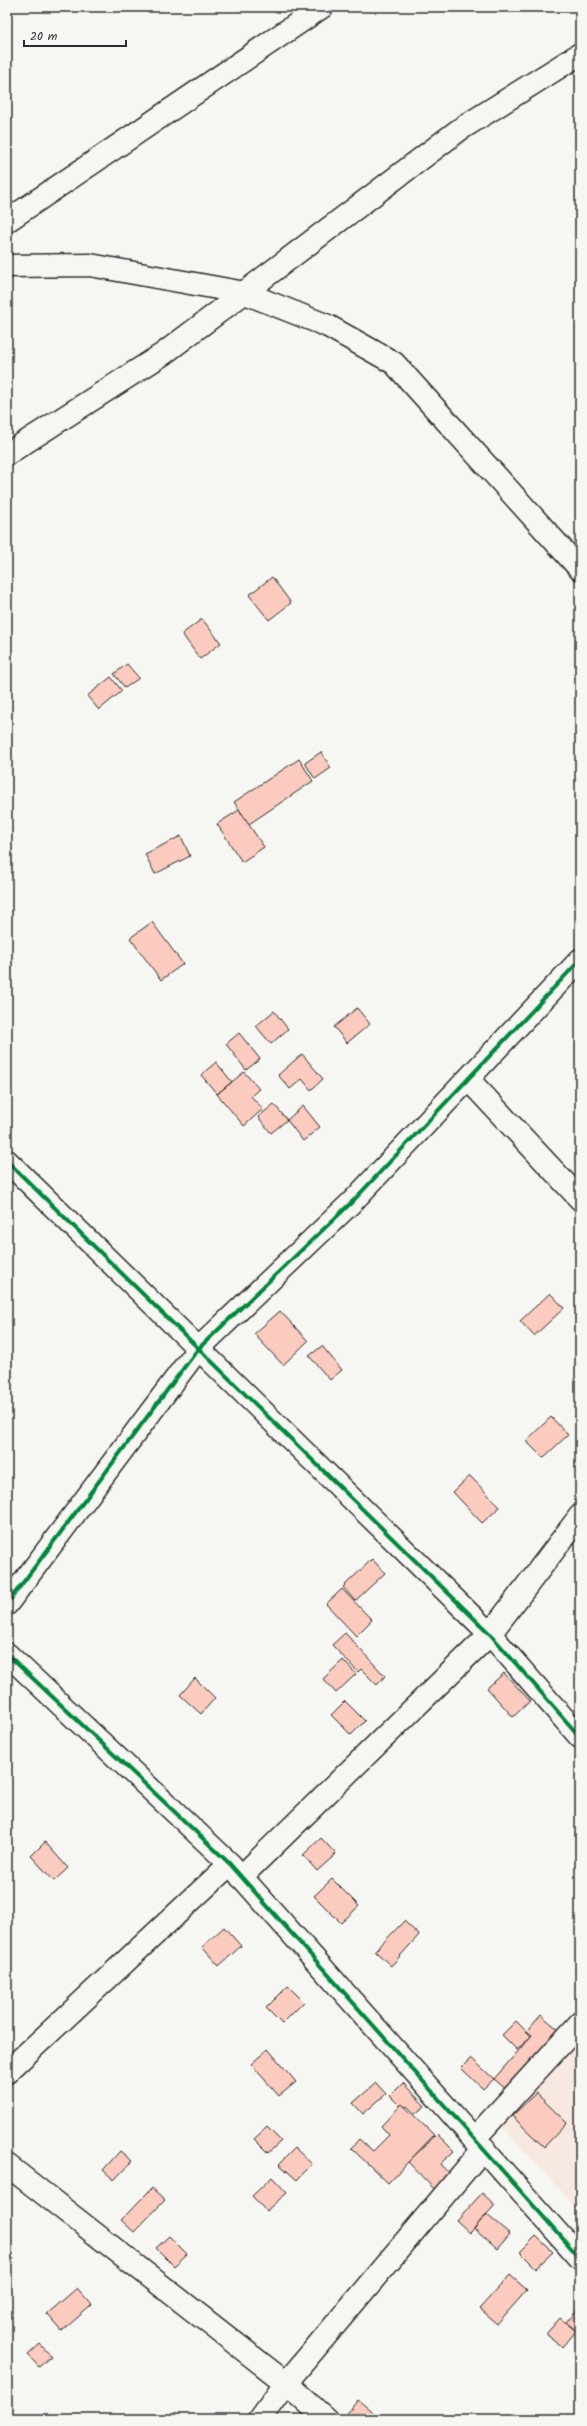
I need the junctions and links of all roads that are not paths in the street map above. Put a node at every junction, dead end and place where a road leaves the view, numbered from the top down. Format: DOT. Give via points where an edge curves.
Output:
graph roads {
  1 [pos="322,7"];
  2 [pos="580,54"];
  3 [pos="7,221"];
  4 [pos="7,266"];
  5 [pos="245,293"];
  6 [pos="7,454"];
  7 [pos="580,569"];
  8 [pos="580,960"];
  9 [pos="468,1079"];
  10 [pos="7,1161"];
  11 [pos="580,1198"];
  12 [pos="198,1349"];
  13 [pos="580,1516"];
  14 [pos="7,1604"];
  15 [pos="490,1634"];
  16 [pos="7,1654"];
  17 [pos="580,1737"];
  18 [pos="236,1870"];
  19 [pos="580,2023"];
  20 [pos="7,2072"];
  21 [pos="480,2143"];
  22 [pos="7,2166"];
  23 [pos="580,2258"];
  24 [pos="286,2383"];
  25 [pos="260,2419"];
  26 [pos="326,2419"];
  1 -- 3 [label="street"];
  2 -- 5 [label="street" via="458,130"];
  4 -- 5 [label="street" via="90,265"];
  5 -- 6 [label="street" via="163,354"];
  5 -- 7 [label="street" via="328,326 394,363"];
  8 -- 9 [label="street"];
  9 -- 11 [label="street"];
  9 -- 12 [label="street" via="353,1201"];
  10 -- 12 [label="street"];
  12 -- 14 [label="street"];
  12 -- 15 [label="street"];
  13 -- 15 [label="street"];
  15 -- 17 [label="street"];
  15 -- 18 [label="street"];
  16 -- 18 [label="street"];
  18 -- 20 [label="street"];
  18 -- 21 [label="street"];
  19 -- 21 [label="street"];
  21 -- 23 [label="street"];
  21 -- 24 [label="street"];
  22 -- 24 [label="street"];
  24 -- 25 [label="street"];
  24 -- 26 [label="street"];
}
